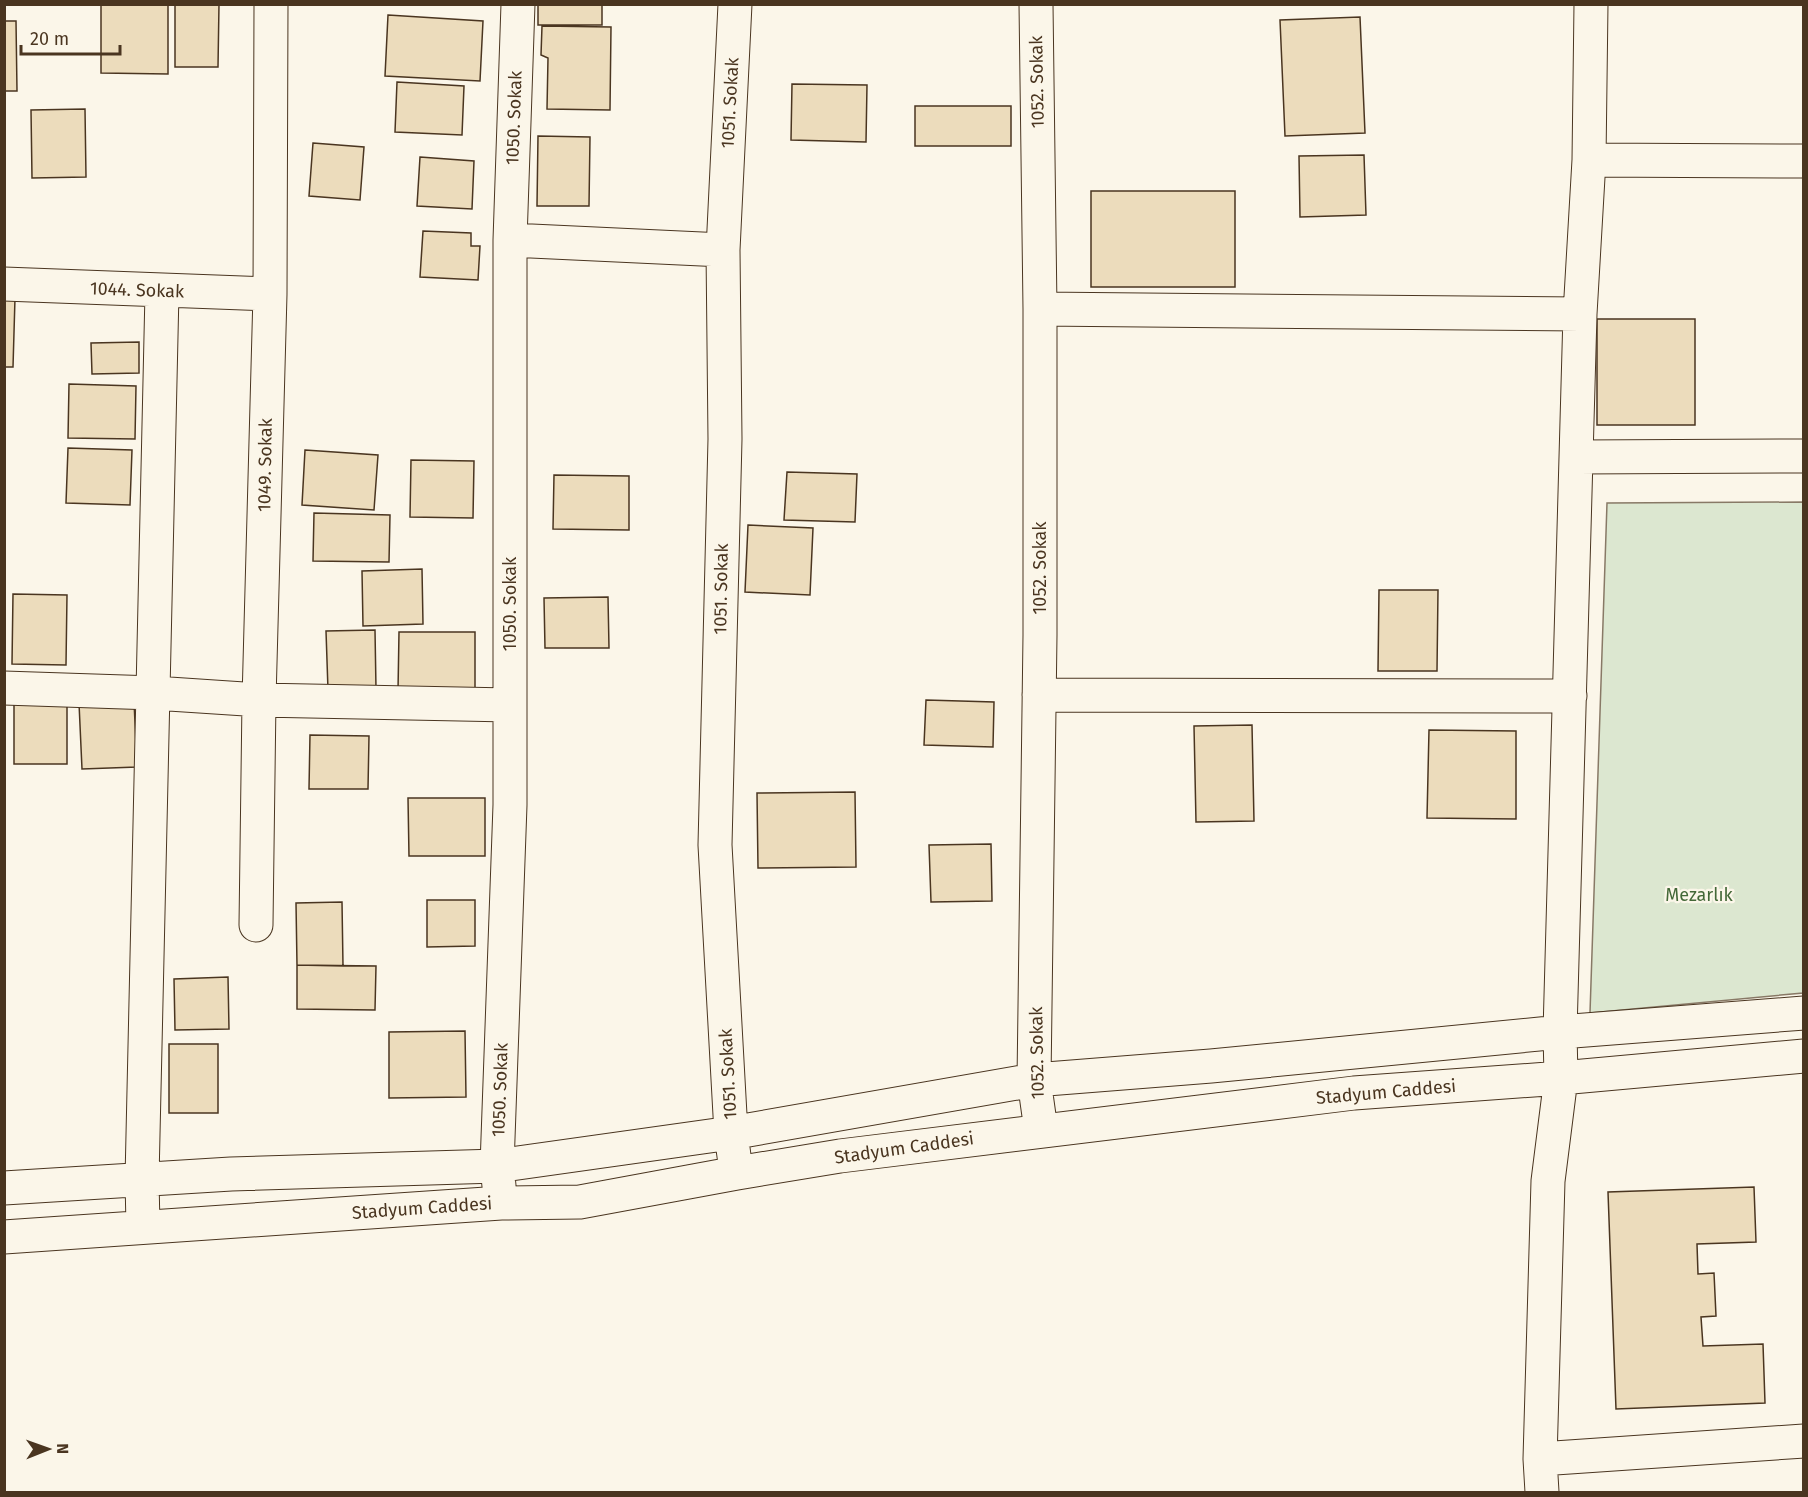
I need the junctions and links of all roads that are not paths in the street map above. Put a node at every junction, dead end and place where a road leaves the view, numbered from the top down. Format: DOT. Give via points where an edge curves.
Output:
graph roads {
  1 [pos="271,4"];
  2 [pos="518,4"];
  3 [pos="735,4"];
  4 [pos="1036,4"];
  5 [pos="1591,4"];
  6 [pos="1588,160"];
  7 [pos="1803,161"];
  8 [pos="510,240"];
  9 [pos="723,250"];
  10 [pos="4,284"];
  11 [pos="162,292"];
  12 [pos="270,294"];
  13 [pos="1040,309"];
  14 [pos="1580,314"];
  15 [pos="1803,456"];
  16 [pos="1577,457"];
  17 [pos="4,688"];
  18 [pos="154,693"];
  19 [pos="1039,695"];
  20 [pos="1570,696"];
  21 [pos="259,700"];
  22 [pos="510,705"];
  23 [pos="256,925"];
  24 [pos="1803,1013"];
  25 [pos="1560,1032"];
  26 [pos="1803,1056"];
  27 [pos="1561,1078"];
  28 [pos="1034,1080"];
  29 [pos="1041,1130"];
  30 [pos="731,1133"];
  31 [pos="497,1166"];
  32 [pos="737,1173"];
  33 [pos="142,1179"];
  34 [pos="4,1188"];
  35 [pos="501,1203"];
  36 [pos="143,1227"];
  37 [pos="4,1237"];
  38 [pos="1803,1441"];
  39 [pos="1540,1459"];
  40 [pos="1542,1492"];
  1 -- 12 [label="street, 1049. Sokak"];
  2 -- 8 [label="street, 1050. Sokak"];
  3 -- 9 [label="street, 1051. Sokak"];
  4 -- 13 [label="street, 1052. Sokak"];
  5 -- 6 [label="street"];
  6 -- 7 [label="street"];
  6 -- 14 [label="street"];
  8 -- 9 [label="street"];
  8 -- 22 [label="street, 1050. Sokak"];
  9 -- 30 [label="street, 1051. Sokak" via="725,439 715,845"];
  10 -- 11 [label="street, 1044. Sokak"];
  11 -- 12 [label="street, 1044. Sokak"];
  11 -- 18 [label="street"];
  12 -- 21 [label="street, 1049. Sokak"];
  13 -- 14 [label="street"];
  13 -- 19 [label="street, 1052. Sokak"];
  14 -- 16 [label="street"];
  15 -- 16 [label="street"];
  16 -- 20 [label="street"];
  17 -- 18 [label="street"];
  18 -- 21 [label="street"];
  18 -- 33 [label="street"];
  19 -- 20 [label="street"];
  19 -- 28 [label="street, 1052. Sokak"];
  20 -- 25 [label="street"];
  21 -- 22 [label="street"];
  21 -- 23 [label="street, 1049. Sokak"];
  22 -- 31 [label="street, 1050. Sokak"];
  24 -- 25 [label="street"];
  25 -- 27 [label="street"];
  25 -- 28 [label="street"];
  26 -- 27 [label="street, Stadyum Caddesi"];
  27 -- 29 [label="street, Stadyum Caddesi" via="1354,1093"];
  27 -- 39 [label="street" via="1548,1181"];
  28 -- 29 [label="street, 1052. Sokak"];
  28 -- 30 [label="street"];
  29 -- 32 [label="street, Stadyum Caddesi"];
  30 -- 31 [label="street"];
  30 -- 32 [label="street, 1051. Sokak"];
  31 -- 33 [label="street"];
  31 -- 35 [label="street, 1050. Sokak"];
  32 -- 35 [label="street, Stadyum Caddesi" via="580,1202"];
  33 -- 34 [label="street"];
  33 -- 36 [label="street"];
  35 -- 36 [label="street, Stadyum Caddesi"];
  36 -- 37 [label="street, Stadyum Caddesi"];
  38 -- 39 [label="street"];
  39 -- 40 [label="street"];
}
